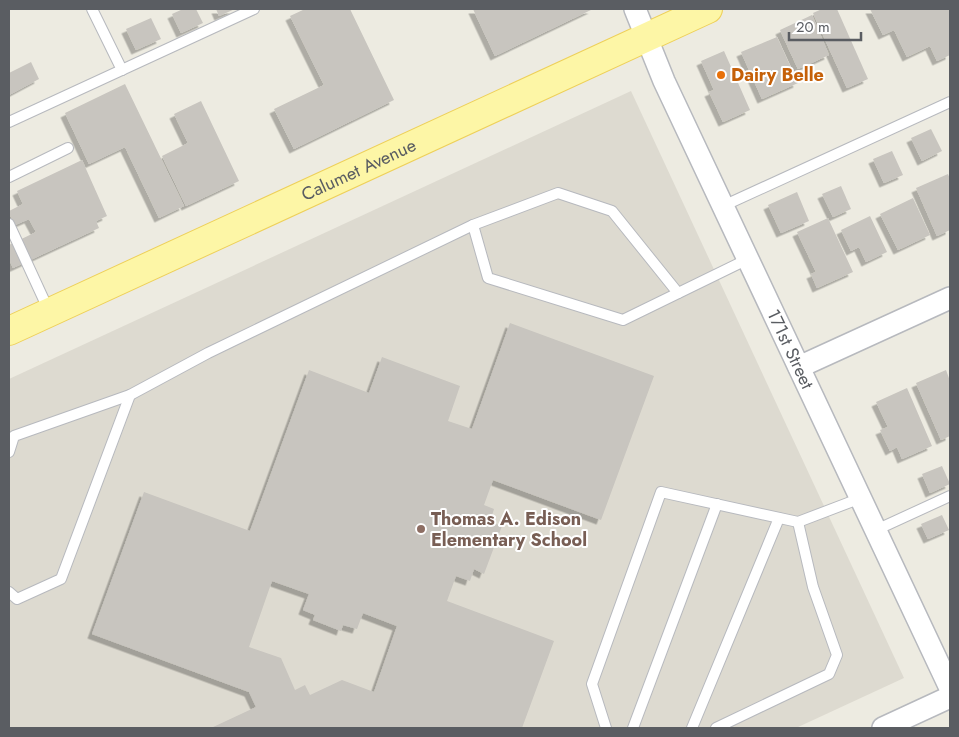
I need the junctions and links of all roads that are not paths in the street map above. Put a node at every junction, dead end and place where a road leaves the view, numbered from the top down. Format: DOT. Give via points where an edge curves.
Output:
graph roads {
  1 [pos="92,9"];
  2 [pos="254,9"];
  3 [pos="635,9"];
  4 [pos="708,9"];
  5 [pos="646,37"];
  6 [pos="122,70"];
  7 [pos="950,102"];
  8 [pos="9,122"];
  9 [pos="68,148"];
  10 [pos="9,177"];
  11 [pos="723,206"];
  12 [pos="9,224"];
  13 [pos="473,225"];
  14 [pos="748,259"];
  15 [pos="678,293"];
  16 [pos="950,298"];
  17 [pos="50,312"];
  18 [pos="9,332"];
  19 [pos="799,367"];
  20 [pos="130,395"];
  21 [pos="9,452"];
  22 [pos="950,496"];
  23 [pos="861,498"];
  24 [pos="718,504"];
  25 [pos="779,518"];
  26 [pos="798,522"];
  27 [pos="876,530"];
  28 [pos="9,592"];
  29 [pos="950,688"];
  30 [pos="950,697"];
  31 [pos="606,728"];
  32 [pos="633,728"];
  33 [pos="692,728"];
  34 [pos="716,728"];
  35 [pos="883,728"];
  1 -- 6 [label="lane"];
  2 -- 6 [label="lane"];
  3 -- 5 [label="street, 171st Street"];
  4 -- 5 [label="main road, Calumet Avenue"];
  5 -- 11 [label="street, 171st Street"];
  5 -- 17 [label="main road, Calumet Avenue"];
  6 -- 8 [label="lane"];
  7 -- 11 [label="lane"];
  9 -- 10 [label="lane"];
  11 -- 14 [label="street, 171st Street"];
  12 -- 17 [label="lane"];
  13 -- 15 [label="lane" via="558,193 612,211"];
  13 -- 15 [label="lane" via="488,278 623,320"];
  13 -- 20 [label="lane" via="208,353"];
  14 -- 15 [label="lane"];
  14 -- 19 [label="street, 171st Street"];
  16 -- 19 [label="street"];
  17 -- 18 [label="main road, Calumet Avenue"];
  19 -- 23 [label="street, 171st Street"];
  20 -- 21 [label="lane" via="14,436"];
  20 -- 28 [label="lane" via="61,579 17,599"];
  22 -- 27 [label="lane"];
  23 -- 26 [label="lane"];
  23 -- 27 [label="street, 171st Street"];
  24 -- 25 [label="lane"];
  24 -- 31 [label="lane" via="661,492 592,684"];
  24 -- 32 [label="lane"];
  25 -- 26 [label="lane"];
  25 -- 33 [label="lane"];
  26 -- 34 [label="lane" via="813,587 837,654 829,674"];
  27 -- 29 [label="street, 171st Street"];
  30 -- 35 [label="street"];
}
